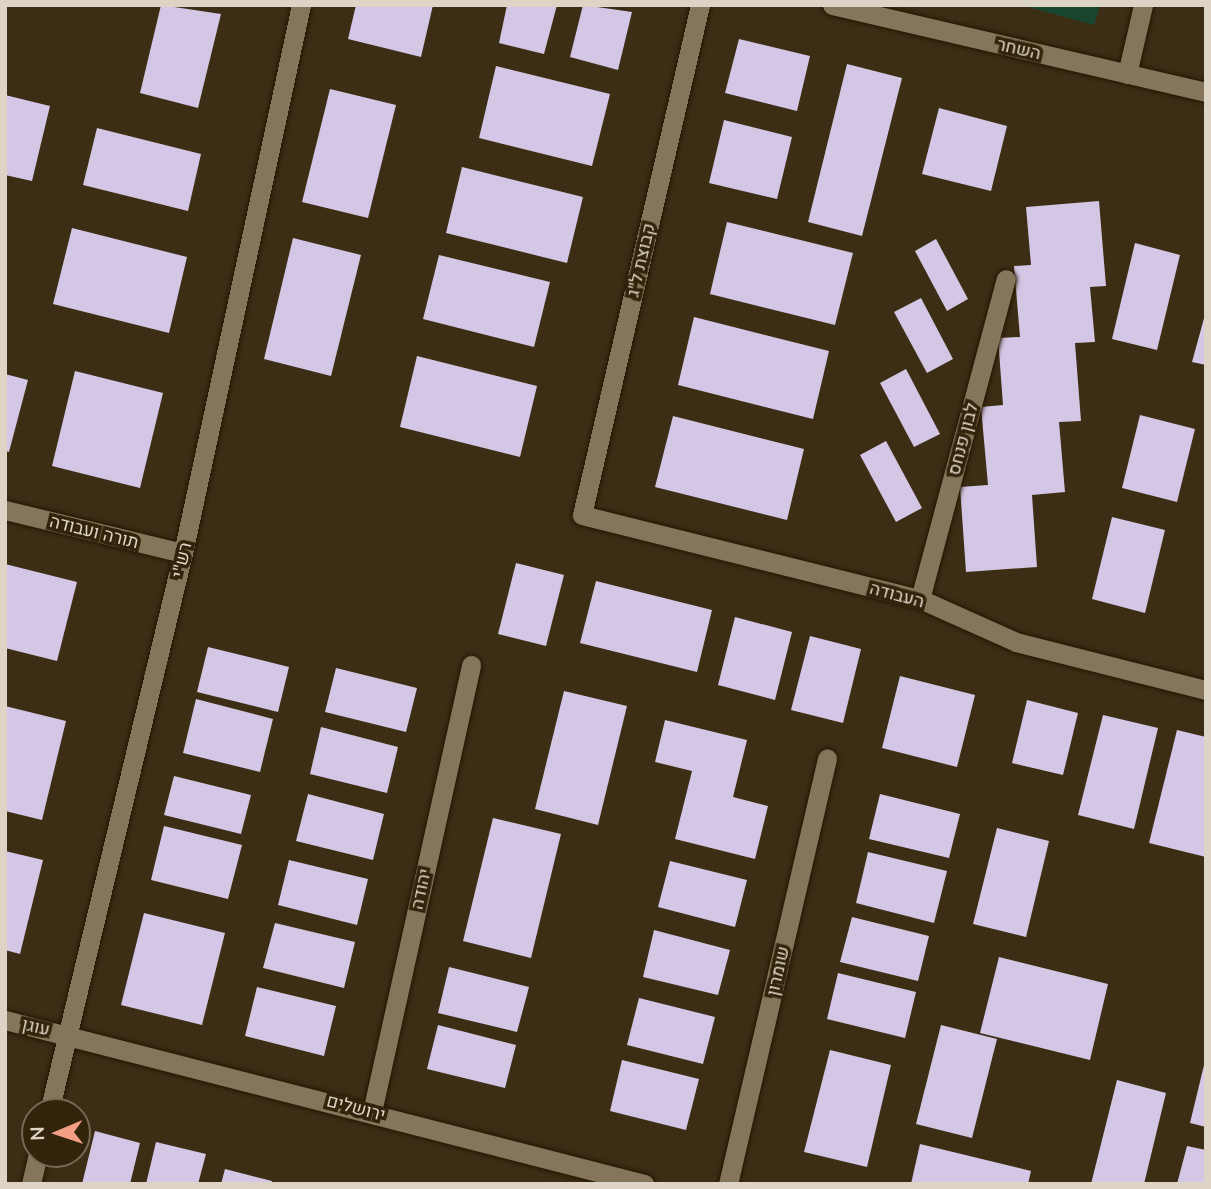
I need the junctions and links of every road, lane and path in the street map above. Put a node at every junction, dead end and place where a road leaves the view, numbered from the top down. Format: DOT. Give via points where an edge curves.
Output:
graph roads {
  1 [pos="301,5"];
  2 [pos="700,5"];
  3 [pos="832,5"];
  4 [pos="1143,5"];
  5 [pos="1127,74"];
  6 [pos="1206,92"];
  7 [pos="1006,279"];
  8 [pos="5,510"];
  9 [pos="582,515"];
  10 [pos="183,553"];
  11 [pos="920,599"];
  12 [pos="471,665"];
  13 [pos="1206,690"];
  14 [pos="827,758"];
  15 [pos="5,1020"];
  16 [pos="67,1034"];
  17 [pos="52,1098"];
  18 [pos="372,1112"];
  19 [pos="644,1184"];
  20 [pos="728,1184"];
  1 -- 10 [label="street, רש\"י"];
  2 -- 9 [label="street, קבוצת ל\"ג"];
  3 -- 5 [label="street, השחר"];
  4 -- 5 [label="street"];
  5 -- 6 [label="street, השחר"];
  7 -- 11 [label="street, לבון פנחס"];
  8 -- 10 [label="street, תורה ועבודה"];
  9 -- 11 [label="street, העבודה"];
  10 -- 16 [label="street, רש\"י"];
  11 -- 13 [label="street, העבודה" via="1016,642"];
  12 -- 18 [label="street, יהודה"];
  14 -- 20 [label="street, שומרון"];
  15 -- 16 [label="street, עוגן"];
  16 -- 17 [label="street, רש\"י"];
  16 -- 18 [label="street, ירושלים"];
  18 -- 19 [label="street, ירושלים"];
}
